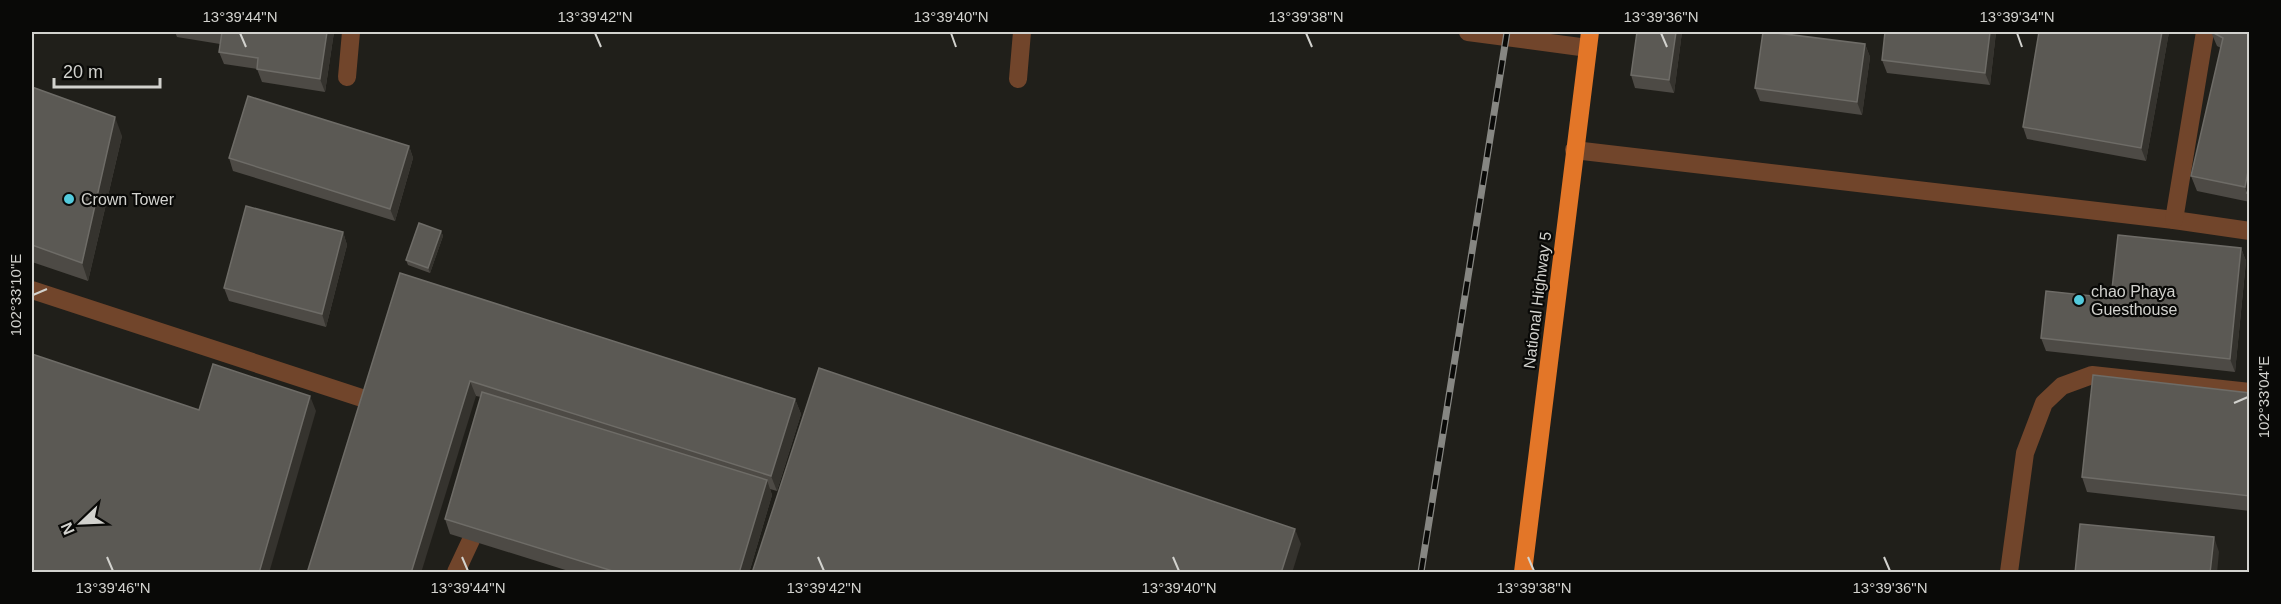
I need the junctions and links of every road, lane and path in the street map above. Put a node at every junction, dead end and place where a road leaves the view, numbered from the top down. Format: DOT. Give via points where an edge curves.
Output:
graph roads {
  1 [pos="351,32"];
  2 [pos="1022,32"];
  3 [pos="1468,32"];
  4 [pos="2205,32"];
  5 [pos="1589,40"];
  6 [pos="347,77"];
  7 [pos="1018,79"];
  8 [pos="1575,150"];
  9 [pos="2174,220"];
  10 [pos="2250,231"];
  11 [pos="32,290"];
  12 [pos="2250,392"];
  13 [pos="371,401"];
  14 [pos="471,540"];
  15 [pos="456,573"];
  16 [pos="1523,573"];
  17 [pos="2009,573"];
  1 -- 6 [label="street"];
  2 -- 7 [label="street"];
  3 -- 5 [label="street"];
  4 -- 9 [label="street"];
  5 -- 8 [label="highway, National Highway 5"];
  8 -- 9 [label="street"];
  8 -- 16 [label="highway, National Highway 5"];
  9 -- 10 [label="street"];
  11 -- 13 [label="street"];
  12 -- 17 [label="street" via="2092,375 2062,386 2044,403 2025,453"];
  14 -- 15 [label="street"];
}
